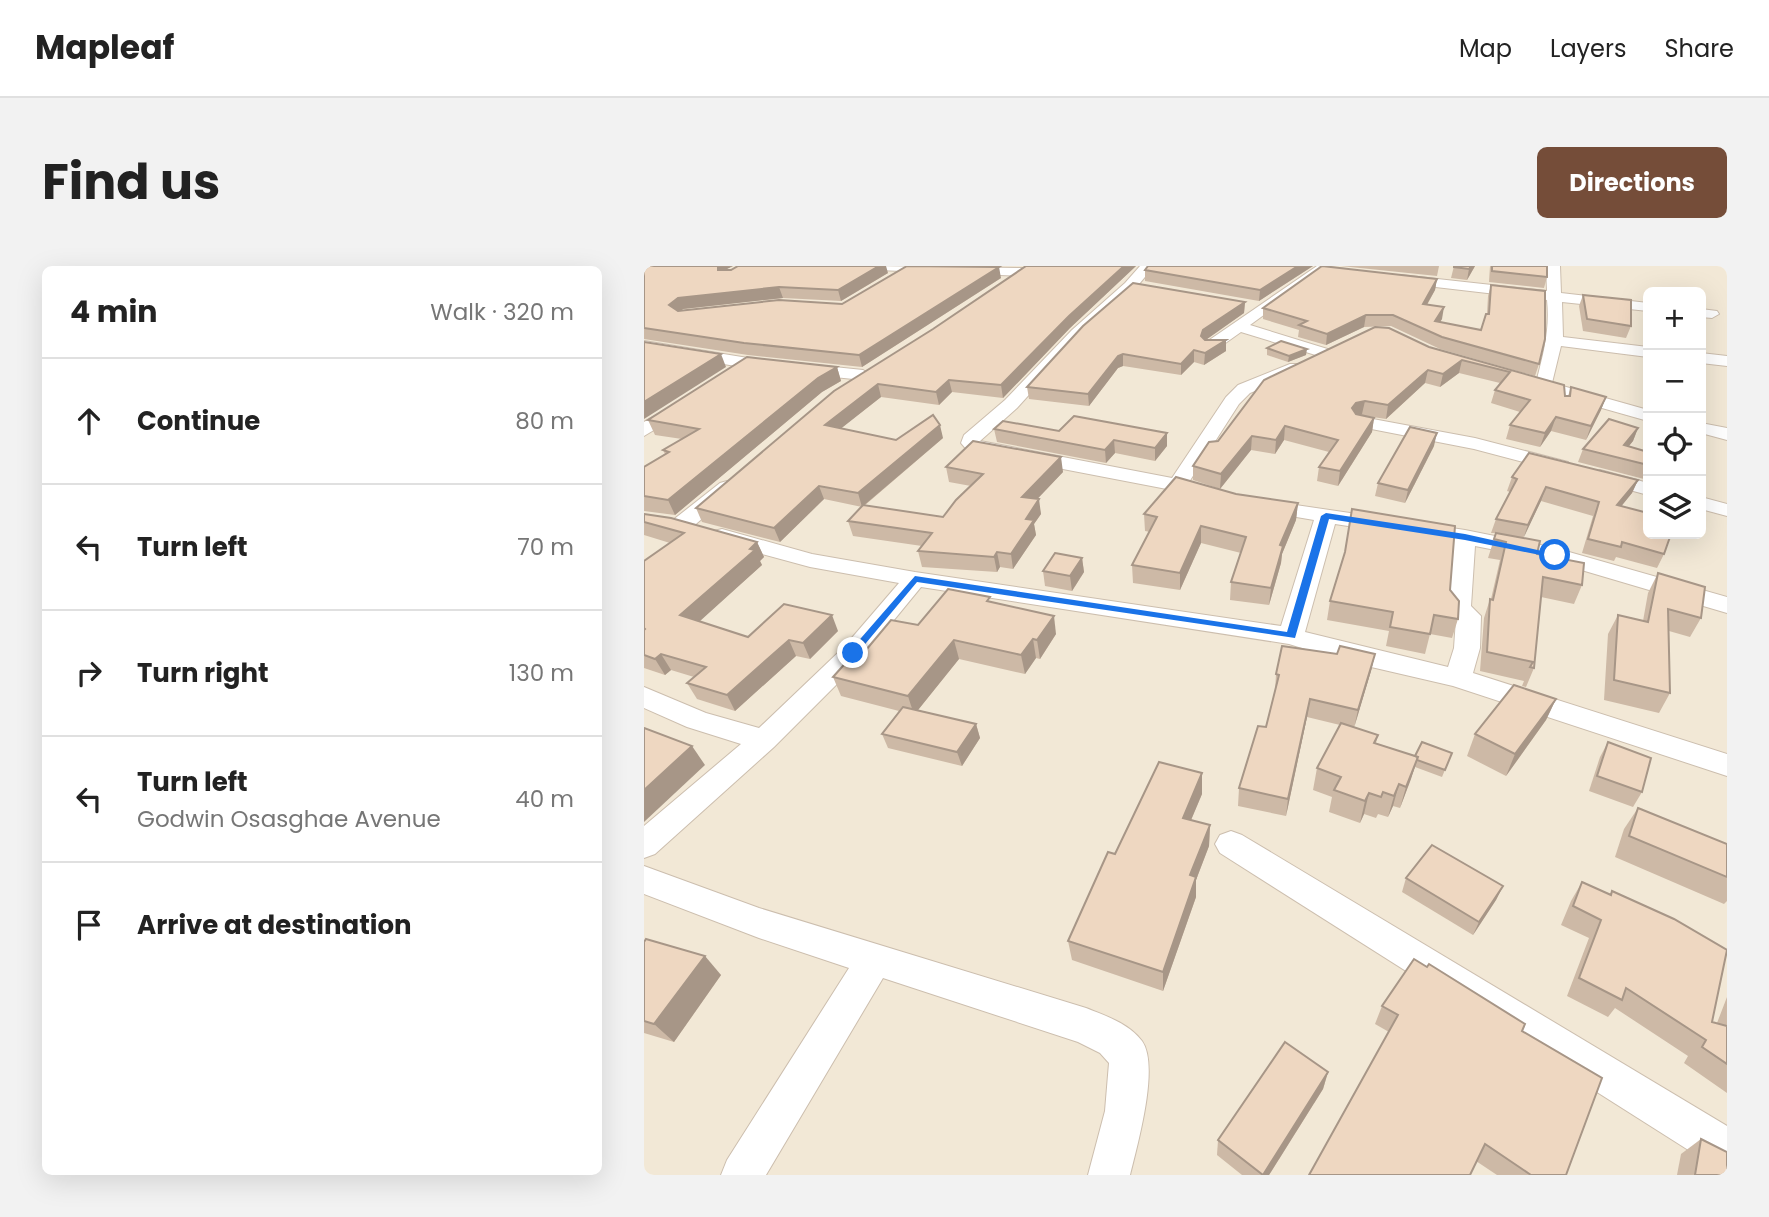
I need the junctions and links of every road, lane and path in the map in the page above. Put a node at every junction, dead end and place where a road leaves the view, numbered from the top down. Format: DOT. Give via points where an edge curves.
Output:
graph roads {
  1 [pos="878,266"];
  2 [pos="1147,266"];
  3 [pos="1291,266"];
  4 [pos="1447,266"];
  5 [pos="1553,266"];
  6 [pos="910,268"];
  7 [pos="1027,269"];
  8 [pos="1317,270"];
  9 [pos="1359,275"];
  10 [pos="1386,278"];
  11 [pos="888,282"];
  12 [pos="1441,284"];
  13 [pos="1004,286"];
  14 [pos="1130,286"];
  15 [pos="1153,289"];
  16 [pos="1552,296"];
  17 [pos="1643,306"];
  18 [pos="1238,326"];
  19 [pos="1555,341"];
  20 [pos="644,346"];
  21 [pos="1211,346"];
  22 [pos="1643,351"];
  23 [pos="1706,359"];
  24 [pos="1727,361"];
  25 [pos="748,363"];
  26 [pos="725,377"];
  27 [pos="1510,377"];
  28 [pos="1543,386"];
  29 [pos="841,390"];
  30 [pos="690,400"];
  31 [pos="1643,415"];
  32 [pos="1363,422"];
  33 [pos="644,429"];
  34 [pos="1706,429"];
  35 [pos="1727,434"];
  36 [pos="743,474"];
  37 [pos="1177,485"];
  38 [pos="1643,488"];
  39 [pos="1706,504"];
  40 [pos="1727,510"];
  41 [pos="1326,516"];
  42 [pos="1465,537"];
  43 [pos="915,579"];
  44 [pos="1727,605"];
  45 [pos="1291,636"];
  46 [pos="1458,678"];
  47 [pos="644,697"];
  48 [pos="764,740"];
  49 [pos="1727,765"];
  50 [pos="1231,844"];
  51 [pos="644,845"];
  52 [pos="644,880"];
  53 [pos="874,960"];
  54 [pos="1727,1150"];
  55 [pos="1112,1173"];
  56 [pos="742,1175"];
  1 -- 6 [label="street"];
  2 -- 14 [label="street"];
  3 -- 8 [label="street"];
  4 -- 12 [label="street"];
  5 -- 16 [label="street"];
  6 -- 7 [label="street"];
  6 -- 11 [label="street"];
  7 -- 13 [label="street"];
  8 -- 9 [label="street"];
  8 -- 18 [label="street" via="1253,307"];
  10 -- 12 [label="street"];
  12 -- 16 [label="street"];
  14 -- 15 [label="street"];
  14 -- 37 [label="street" via="970,443"];
  16 -- 17 [label="street"];
  16 -- 19 [label="street"];
  18 -- 21 [label="street"];
  18 -- 37 [label="street" via="1333,351 1244,389"];
  19 -- 22 [label="street"];
  19 -- 28 [label="street"];
  20 -- 25 [label="street"];
  23 -- 24 [label="street"];
  25 -- 26 [label="street"];
  25 -- 29 [label="street" via="869,372"];
  27 -- 28 [label="street"];
  28 -- 31 [label="street"];
  30 -- 33 [label="street"];
  32 -- 38 [label="street" via="1475,444"];
  34 -- 35 [label="street"];
  36 -- 43 [label="street" via="669,523 810,560"];
  37 -- 41 [label="street" via="1230,500"];
  39 -- 40 [label="street"];
  41 -- 42 [label="street"];
  41 -- 45 [label="street"];
  42 -- 44 [label="street" via="1555,555"];
  42 -- 46 [label="street" via="1459,609 1469,616 1467,648"];
  43 -- 45 [label="street"];
  43 -- 48 [label="street" via="853,653"];
  45 -- 46 [label="street"];
  46 -- 49 [label="street"];
  47 -- 48 [label="street" via="697,720"];
  48 -- 51 [label="street"];
  50 -- 54 [label="street"];
  52 -- 53 [label="street"];
  53 -- 55 [label="street" via="1086,1026 1114,1040 1129,1056 1125,1111"];
  53 -- 56 [label="street"];
}
